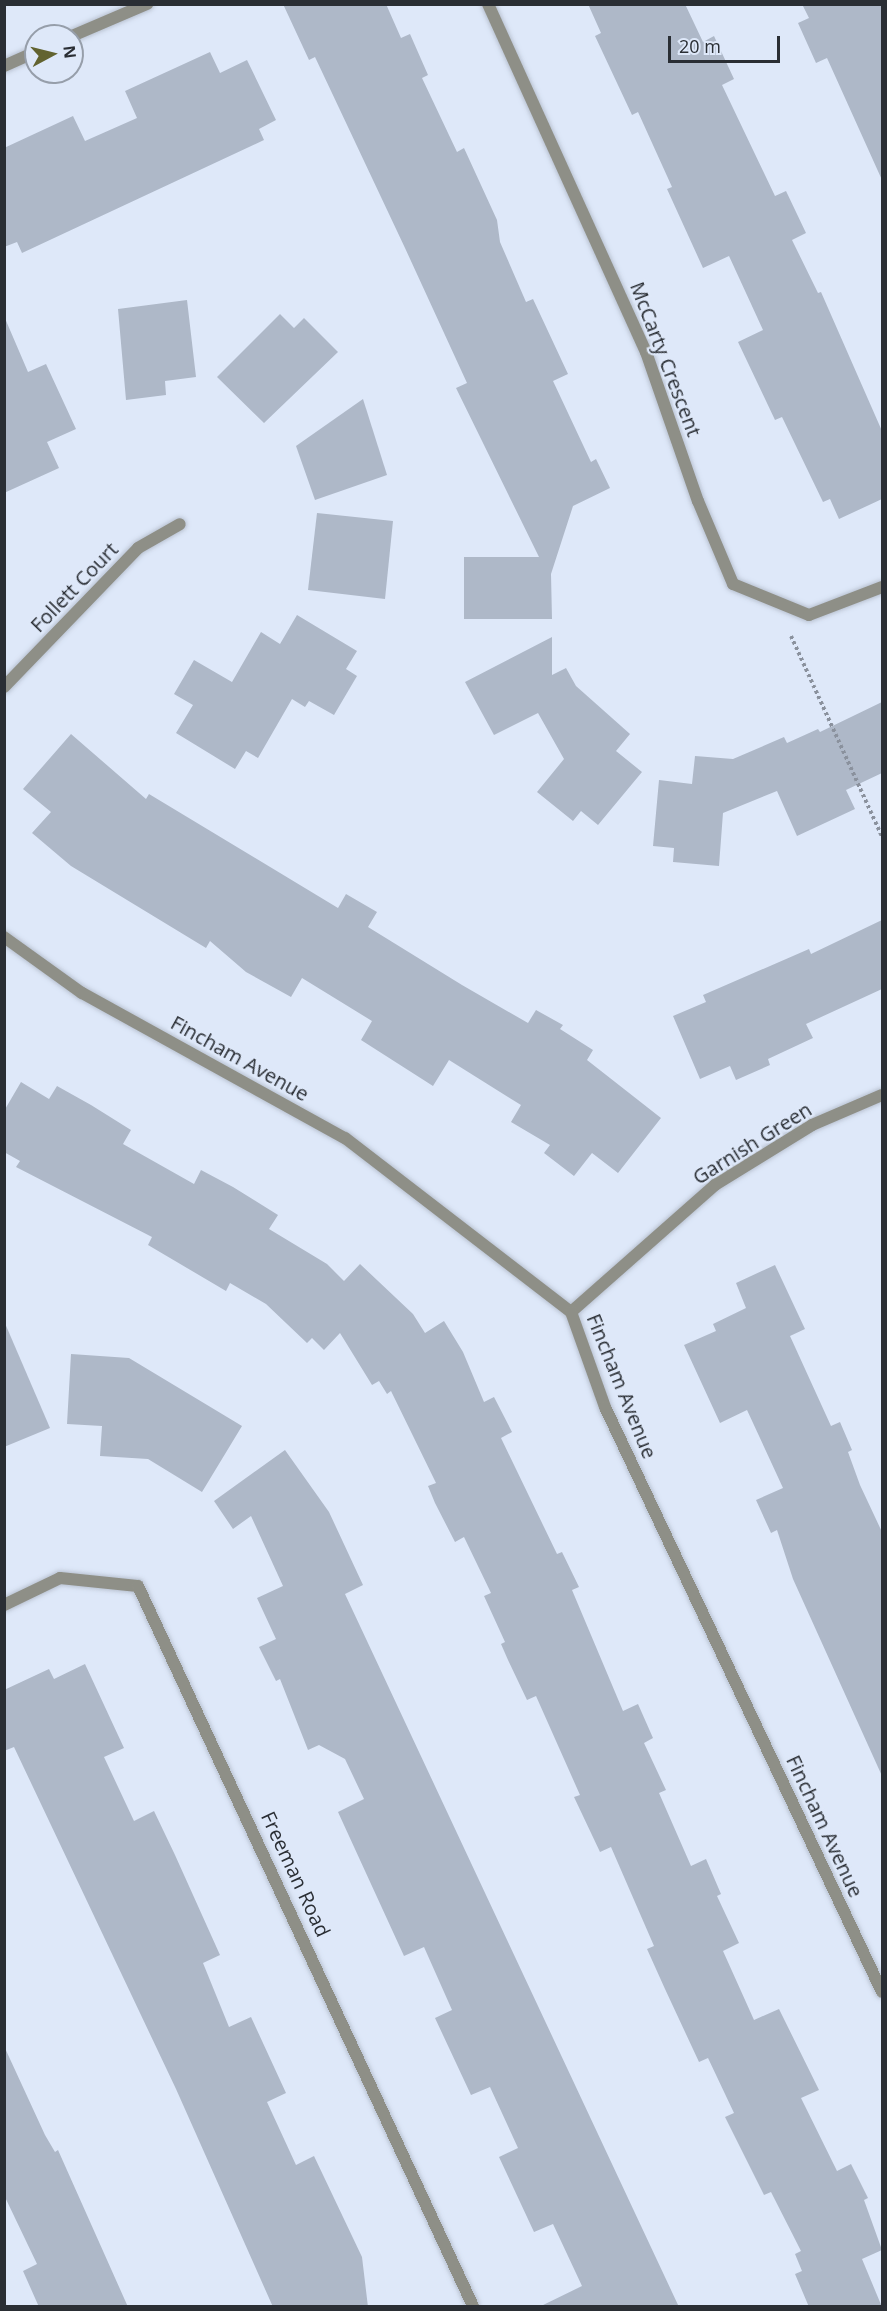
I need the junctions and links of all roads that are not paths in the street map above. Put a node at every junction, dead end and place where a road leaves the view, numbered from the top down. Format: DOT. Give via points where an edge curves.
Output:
graph roads {
  1 [pos="147,4"];
  2 [pos="488,4"];
  3 [pos="84,31"];
  4 [pos="24,57"];
  5 [pos="4,66"];
  6 [pos="180,524"];
  7 [pos="882,587"];
  8 [pos="4,687"];
  9 [pos="4,937"];
  10 [pos="882,1095"];
  11 [pos="571,1312"];
  12 [pos="4,1605"];
  13 [pos="882,1992"];
  14 [pos="474,2307"];
  1 -- 3 [label="street"];
  2 -- 7 [label="street, McCarty Crescent" via="646,352 698,501 733,584 809,615"];
  4 -- 5 [label="street"];
  6 -- 8 [label="street, Follett Court" via="138,548"];
  9 -- 11 [label="street, Fincham Avenue" via="82,993 345,1138"];
  10 -- 11 [label="street, Garnish Green" via="812,1125 715,1185"];
  11 -- 13 [label="street, Fincham Avenue" via="605,1407"];
  12 -- 14 [label="street, Freeman Road" via="60,1578 138,1586"];
}
